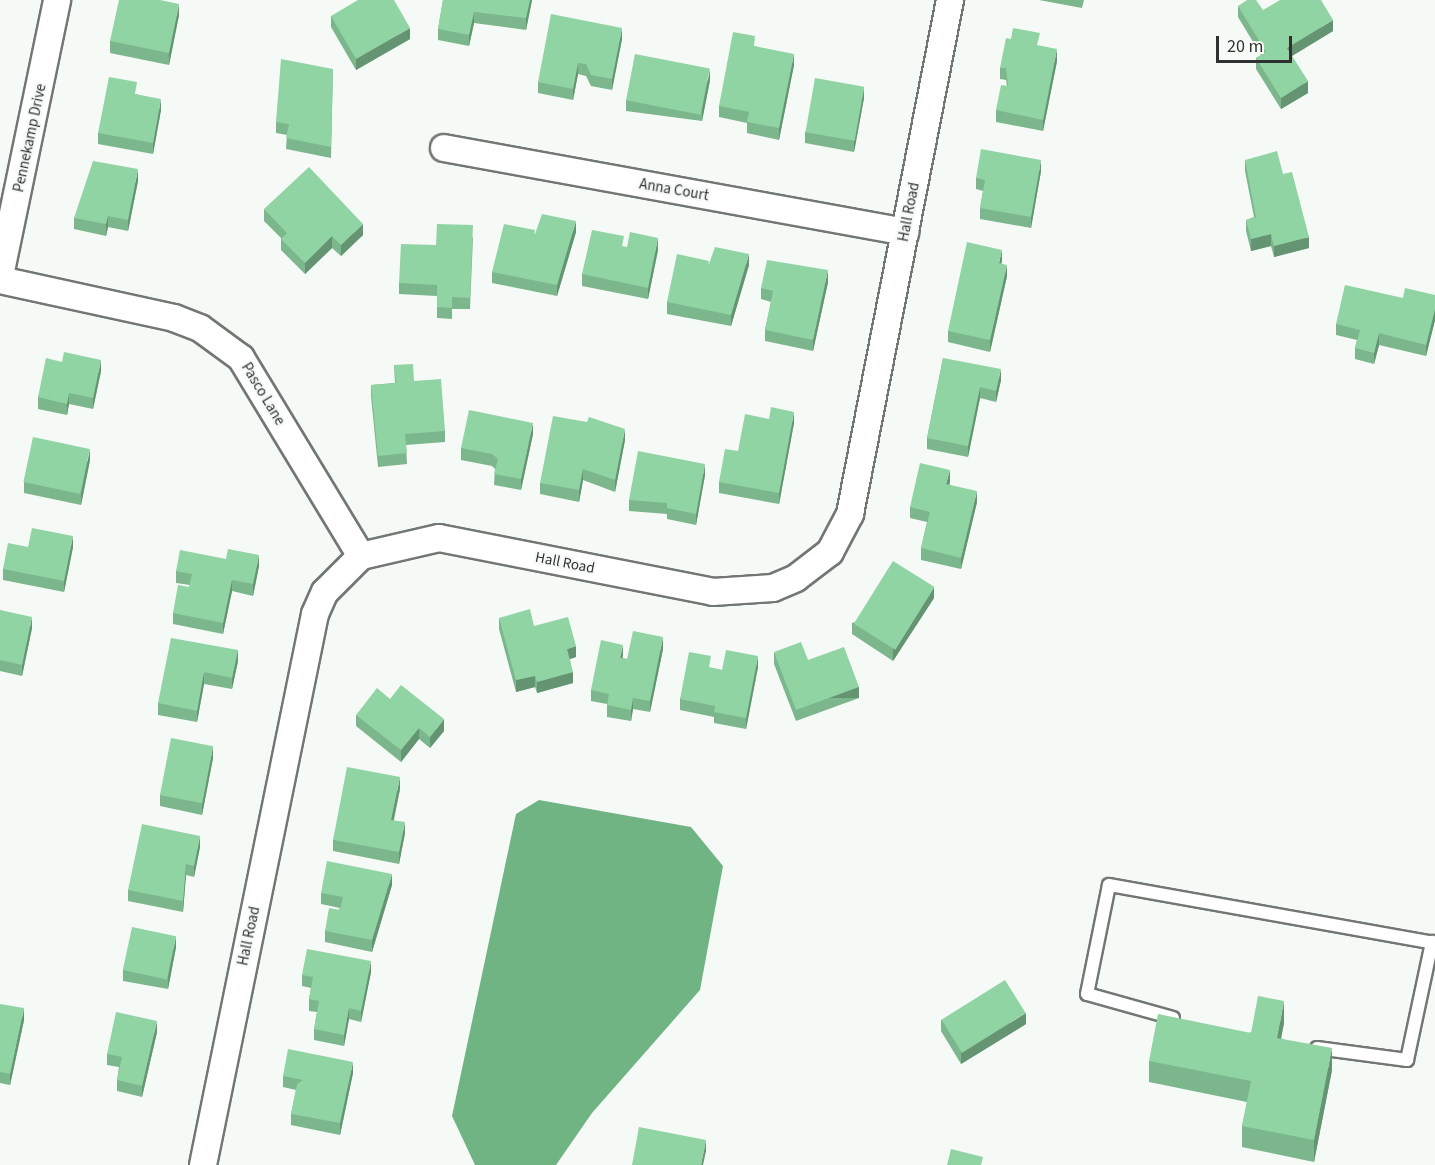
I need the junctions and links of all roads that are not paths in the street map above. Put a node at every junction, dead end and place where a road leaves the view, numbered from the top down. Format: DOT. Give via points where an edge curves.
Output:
graph roads {
  1 [pos="57,0"];
  2 [pos="950,0"];
  3 [pos="444,148"];
  4 [pos="905,232"];
  5 [pos="0,278"];
  6 [pos="361,556"];
  7 [pos="1434,943"];
  8 [pos="1186,1021"];
  9 [pos="1302,1045"];
  10 [pos="203,1165"];
  1 -- 5 [label="street, Pennekamp Drive"];
  2 -- 4 [label="street, Hall Road"];
  3 -- 4 [label="street, Anna Court"];
  4 -- 6 [label="street, Hall Road" via="850,514 830,552 796,578 773,588 713,592 439,538"];
  5 -- 6 [label="street, Pasco Lane" via="174,318 200,328 241,358"];
  6 -- 10 [label="street, Hall Road" via="325,592 315,614"];
  7 -- 8 [label="lane" via="1109,885 1087,994"];
  7 -- 9 [label="lane" via="1407,1060"];
}
